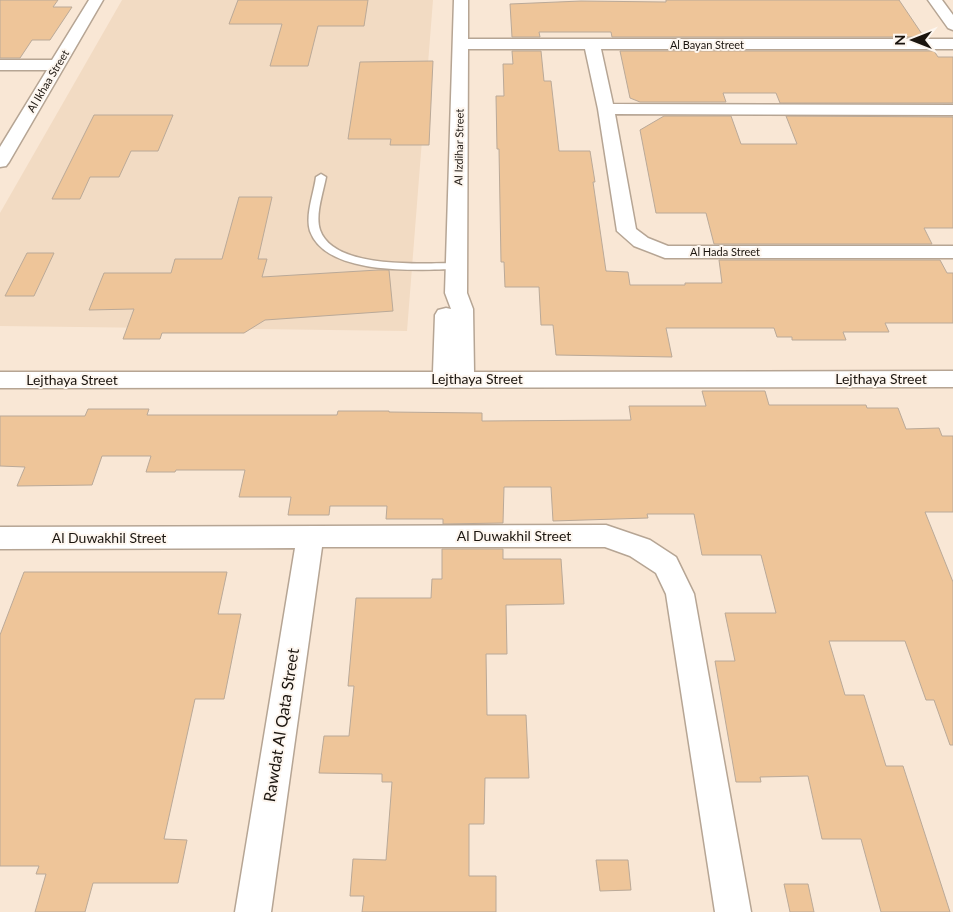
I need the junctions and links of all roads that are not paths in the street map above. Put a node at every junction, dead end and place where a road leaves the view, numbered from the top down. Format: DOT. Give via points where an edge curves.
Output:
graph roads {
  1 [pos="96,0"];
  2 [pos="461,0"];
  3 [pos="934,0"];
  4 [pos="953,25"];
  5 [pos="461,44"];
  6 [pos="953,44"];
  7 [pos="592,45"];
  8 [pos="0,64"];
  9 [pos="58,65"];
  10 [pos="606,109"];
  11 [pos="953,110"];
  12 [pos="0,162"];
  13 [pos="321,177"];
  14 [pos="953,252"];
  15 [pos="456,266"];
  16 [pos="0,380"];
  17 [pos="453,380"];
  18 [pos="951,383"];
  19 [pos="310,537"];
  20 [pos="0,538"];
  21 [pos="253,912"];
  22 [pos="733,912"];
  1 -- 9 [label="street, Al Ikhaa Street"];
  2 -- 5 [label="street, Al Izdihar Street"];
  3 -- 4 [label="street"];
  5 -- 7 [label="street, Al Bayan Street"];
  5 -- 15 [label="street, Al Izdihar Street"];
  6 -- 7 [label="street, Al Bayan Street"];
  7 -- 10 [label="street, Al Hada Street"];
  8 -- 9 [label="street"];
  9 -- 12 [label="street, Al Ikhaa Street"];
  10 -- 11 [label="street"];
  10 -- 14 [label="street, Al Hada Street" via="627,231 641,242 665,252"];
  13 -- 15 [label="lane" via="315,231 319,239 334,251 351,259 378,264"];
  15 -- 17 [label="street, Al Izdihar Street" via="456,293 462,309"];
  16 -- 17 [label="street, Lejthaya Street"];
  17 -- 18 [label="street, Lejthaya Street"];
  19 -- 20 [label="street, Al Duwakhil Street"];
  19 -- 21 [label="street, Rawdat Al Qata Street"];
  19 -- 22 [label="street, Al Duwakhil Street" via="606,536 640,548 666,564 680,594"];
}
